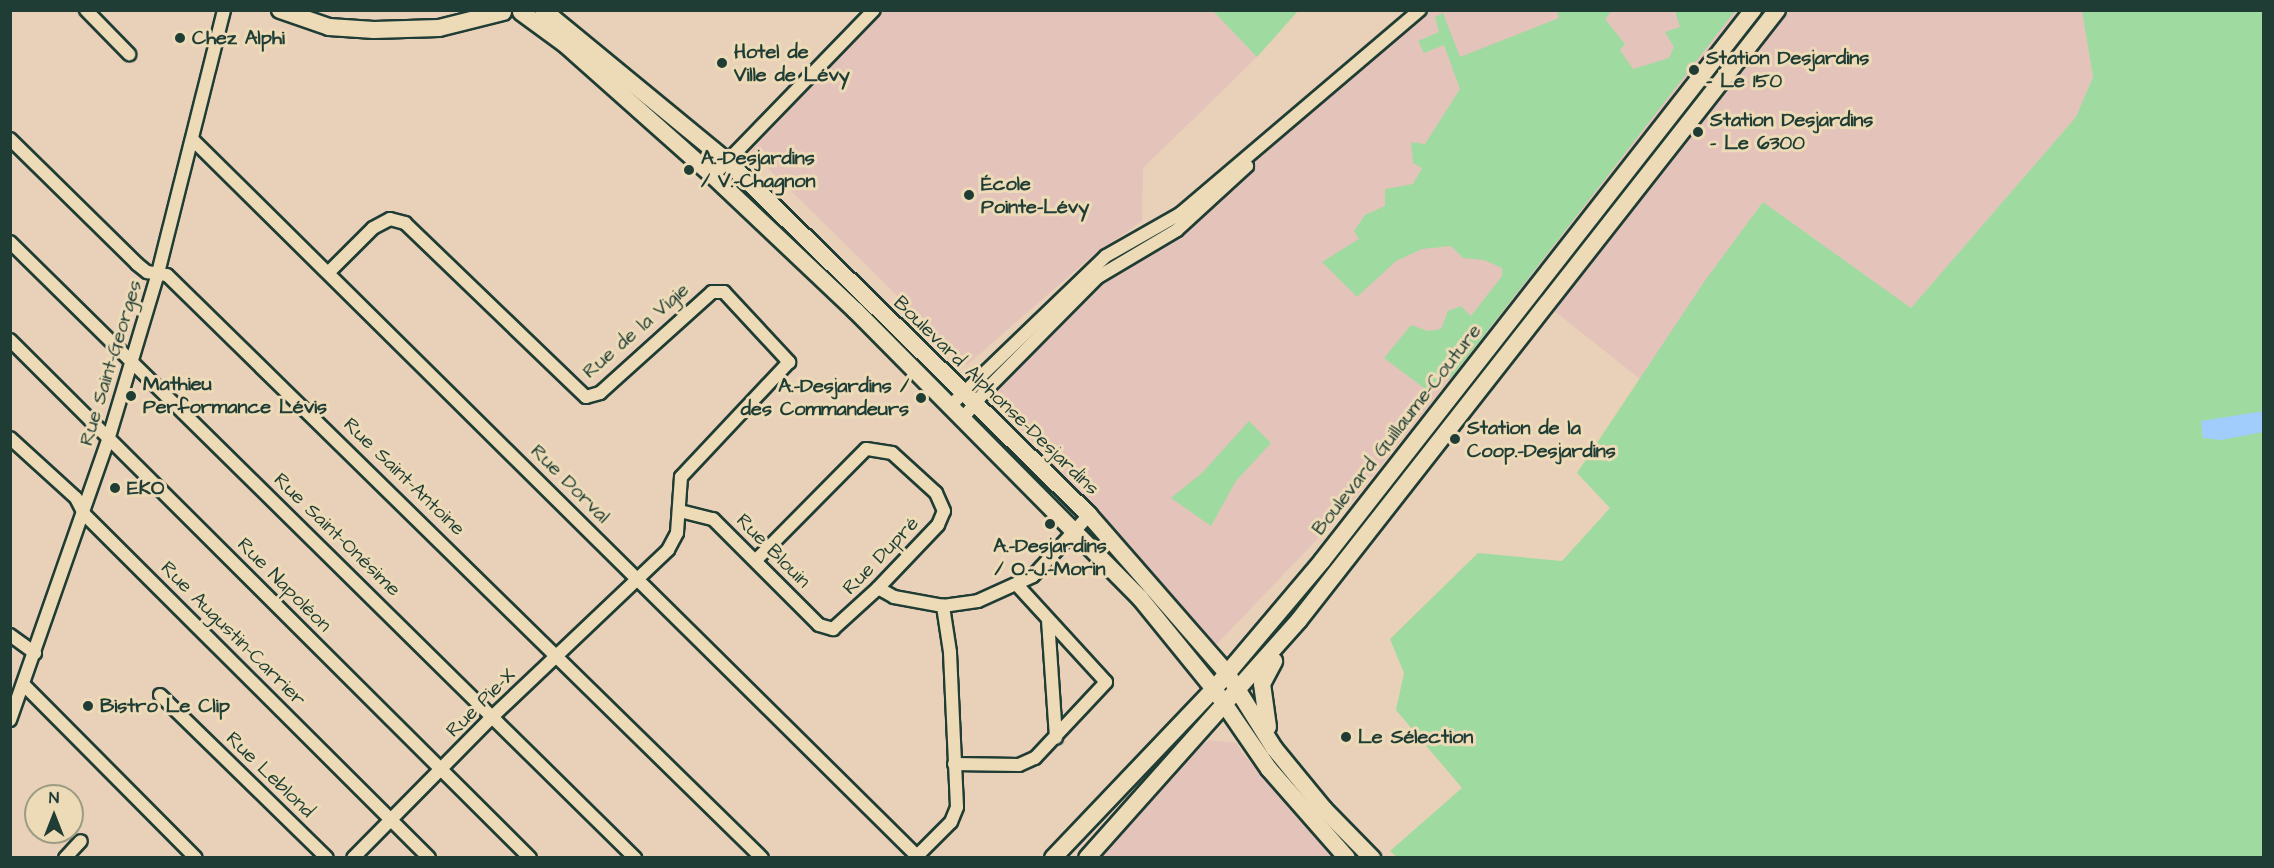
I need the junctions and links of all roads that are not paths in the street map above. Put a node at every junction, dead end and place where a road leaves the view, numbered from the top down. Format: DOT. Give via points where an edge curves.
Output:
graph roads {
  1 [pos="86,10"];
  2 [pos="224,10"];
  3 [pos="280,10"];
  4 [pos="543,10"];
  5 [pos="874,10"];
  6 [pos="1420,10"];
  7 [pos="1753,10"];
  8 [pos="1777,10"];
  9 [pos="502,11"];
  10 [pos="523,11"];
  11 [pos="129,54"];
  12 [pos="10,139"];
  13 [pos="193,140"];
  14 [pos="727,162"];
  15 [pos="713,176"];
  16 [pos="10,242"];
  17 [pos="329,272"];
  18 [pos="158,273"];
  19 [pos="10,340"];
  20 [pos="131,361"];
  21 [pos="969,398"];
  22 [pos="950,406"];
  23 [pos="963,419"];
  24 [pos="10,438"];
  25 [pos="108,440"];
  26 [pos="680,511"];
  27 [pos="84,514"];
  28 [pos="1089,515"];
  29 [pos="1072,531"];
  30 [pos="757,559"];
  31 [pos="638,578"];
  32 [pos="1018,585"];
  33 [pos="878,588"];
  34 [pos="943,606"];
  35 [pos="1048,620"];
  36 [pos="1299,620"];
  37 [pos="833,629"];
  38 [pos="10,635"];
  39 [pos="35,653"];
  40 [pos="559,655"];
  41 [pos="1227,673"];
  42 [pos="23,684"];
  43 [pos="1214,689"];
  44 [pos="1240,690"];
  45 [pos="160,695"];
  46 [pos="1226,705"];
  47 [pos="493,716"];
  48 [pos="10,720"];
  49 [pos="1056,738"];
  50 [pos="1274,748"];
  51 [pos="954,764"];
  52 [pos="442,770"];
  53 [pos="392,820"];
  54 [pos="78,844"];
  55 [pos="918,857"];
  56 [pos="65,858"];
  57 [pos="196,858"];
  58 [pos="327,858"];
  59 [pos="353,858"];
  60 [pos="429,858"];
  61 [pos="530,858"];
  62 [pos="635,858"];
  63 [pos="762,858"];
  64 [pos="1053,858"];
  65 [pos="1087,858"];
  66 [pos="1347,858"];
  67 [pos="1372,858"];
  1 -- 11 [label="street"];
  2 -- 13 [label="street, Rue Saint-Georges"];
  3 -- 9 [label="main road" via="329,27 374,30 439,28"];
  4 -- 14 [label="main road, Boulevard Alphonse-Desjardins" via="560,29 639,85"];
  5 -- 14 [label="street"];
  6 -- 21 [label="street" via="1180,214 1106,256"];
  7 -- 41 [label="main road, Boulevard Guillaume-Couture" via="1322,561"];
  8 -- 36 [label="main road, Boulevard Guillaume-Couture"];
  9 -- 10 [label="main road"];
  10 -- 15 [label="main road, Boulevard Alphonse-Desjardins"];
  12 -- 18 [label="street, Rue Saint-Antoine" via="136,264 147,272"];
  13 -- 17 [label="street, Rue Dorval"];
  13 -- 18 [label="street, Rue Saint-Georges"];
  14 -- 15 [label="street"];
  14 -- 21 [label="main road, Boulevard Alphonse-Desjardins"];
  15 -- 22 [label="main road, Boulevard Alphonse-Desjardins"];
  16 -- 20 [label="street, Rue Saint-Onésime"];
  17 -- 26 [label="street, Rue de la Vigie" via="374,228 390,219 405,223 586,397 600,393 712,292 724,292 789,362 681,477"];
  17 -- 31 [label="street, Rue Dorval"];
  18 -- 20 [label="street, Rue Saint-Georges"];
  18 -- 40 [label="street, Rue Saint-Antoine" via="168,275"];
  19 -- 25 [label="street, Rue Napoléon"];
  20 -- 25 [label="street, Rue Saint-Georges"];
  20 -- 47 [label="street, Rue Saint-Onésime"];
  21 -- 22 [label="street"];
  21 -- 23 [label="street"];
  21 -- 28 [label="main road, Boulevard Alphonse-Desjardins"];
  22 -- 23 [label="main road, Boulevard Alphonse-Desjardins"];
  23 -- 29 [label="main road, Boulevard Alphonse-Desjardins"];
  24 -- 27 [label="street, Rue Augustin-Carrier" via="76,498"];
  25 -- 27 [label="street, Rue Saint-Georges"];
  25 -- 52 [label="street, Rue Napoléon"];
  26 -- 30 [label="street, Rue Blouin" via="713,519"];
  26 -- 31 [label="street, Rue de la Vigie" via="668,550"];
  27 -- 39 [label="street, Rue Saint-Georges"];
  27 -- 53 [label="street, Rue Augustin-Carrier"];
  28 -- 29 [label="street"];
  28 -- 41 [label="main road, Boulevard Alphonse-Desjardins"];
  29 -- 32 [label="street" via="1033,576"];
  29 -- 43 [label="main road, Boulevard Alphonse-Desjardins" via="1140,598"];
  30 -- 33 [label="street, Rue Dupré" via="866,449 880,448 892,453 936,493 944,511 938,525"];
  30 -- 37 [label="street, Rue Blouin" via="819,625"];
  31 -- 40 [label="street, Rue Pie-X"];
  31 -- 55 [label="street, Rue Dorval"];
  32 -- 34 [label="street" via="978,601"];
  32 -- 35 [label="street"];
  33 -- 34 [label="street" via="894,597"];
  33 -- 37 [label="street, Rue Dupré"];
  34 -- 51 [label="street" via="950,652"];
  35 -- 49 [label="street"];
  35 -- 49 [label="street" via="1106,681"];
  36 -- 44 [label="main road, Boulevard Guillaume-Couture"];
  36 -- 50 [label="main road" via="1262,684"];
  38 -- 39 [label="street"];
  39 -- 42 [label="street, Rue Saint-Georges"];
  40 -- 47 [label="street, Rue Pie-X"];
  40 -- 63 [label="street, Rue Saint-Antoine"];
  41 -- 43 [label="main road, Boulevard Guillaume-Couture"];
  41 -- 44 [label="main road, Boulevard Alphonse-Desjardins"];
  42 -- 48 [label="street, Rue Saint-Georges"];
  42 -- 57 [label="street"];
  43 -- 46 [label="main road, Boulevard Alphonse-Desjardins"];
  43 -- 64 [label="main road, Boulevard Guillaume-Couture"];
  44 -- 46 [label="main road, Boulevard Guillaume-Couture"];
  44 -- 50 [label="main road, Boulevard Alphonse-Desjardins"];
  45 -- 58 [label="street, Rue Leblond"];
  46 -- 65 [label="main road, Boulevard Guillaume-Couture"];
  46 -- 66 [label="main road, Boulevard Alphonse-Desjardins" via="1269,769"];
  47 -- 52 [label="street, Rue Pie-X"];
  47 -- 62 [label="street, Rue Saint-Onésime"];
  49 -- 51 [label="street" via="1035,758 1019,765"];
  50 -- 67 [label="main road, Boulevard Alphonse-Desjardins" via="1324,809"];
  51 -- 55 [label="street" via="957,807 951,822"];
  52 -- 53 [label="street, Rue Pie-X"];
  52 -- 61 [label="street, Rue Napoléon"];
  53 -- 59 [label="street, Rue Pie-X"];
  53 -- 60 [label="street, Rue Augustin-Carrier"];
  54 -- 56 [label="street"];
}
